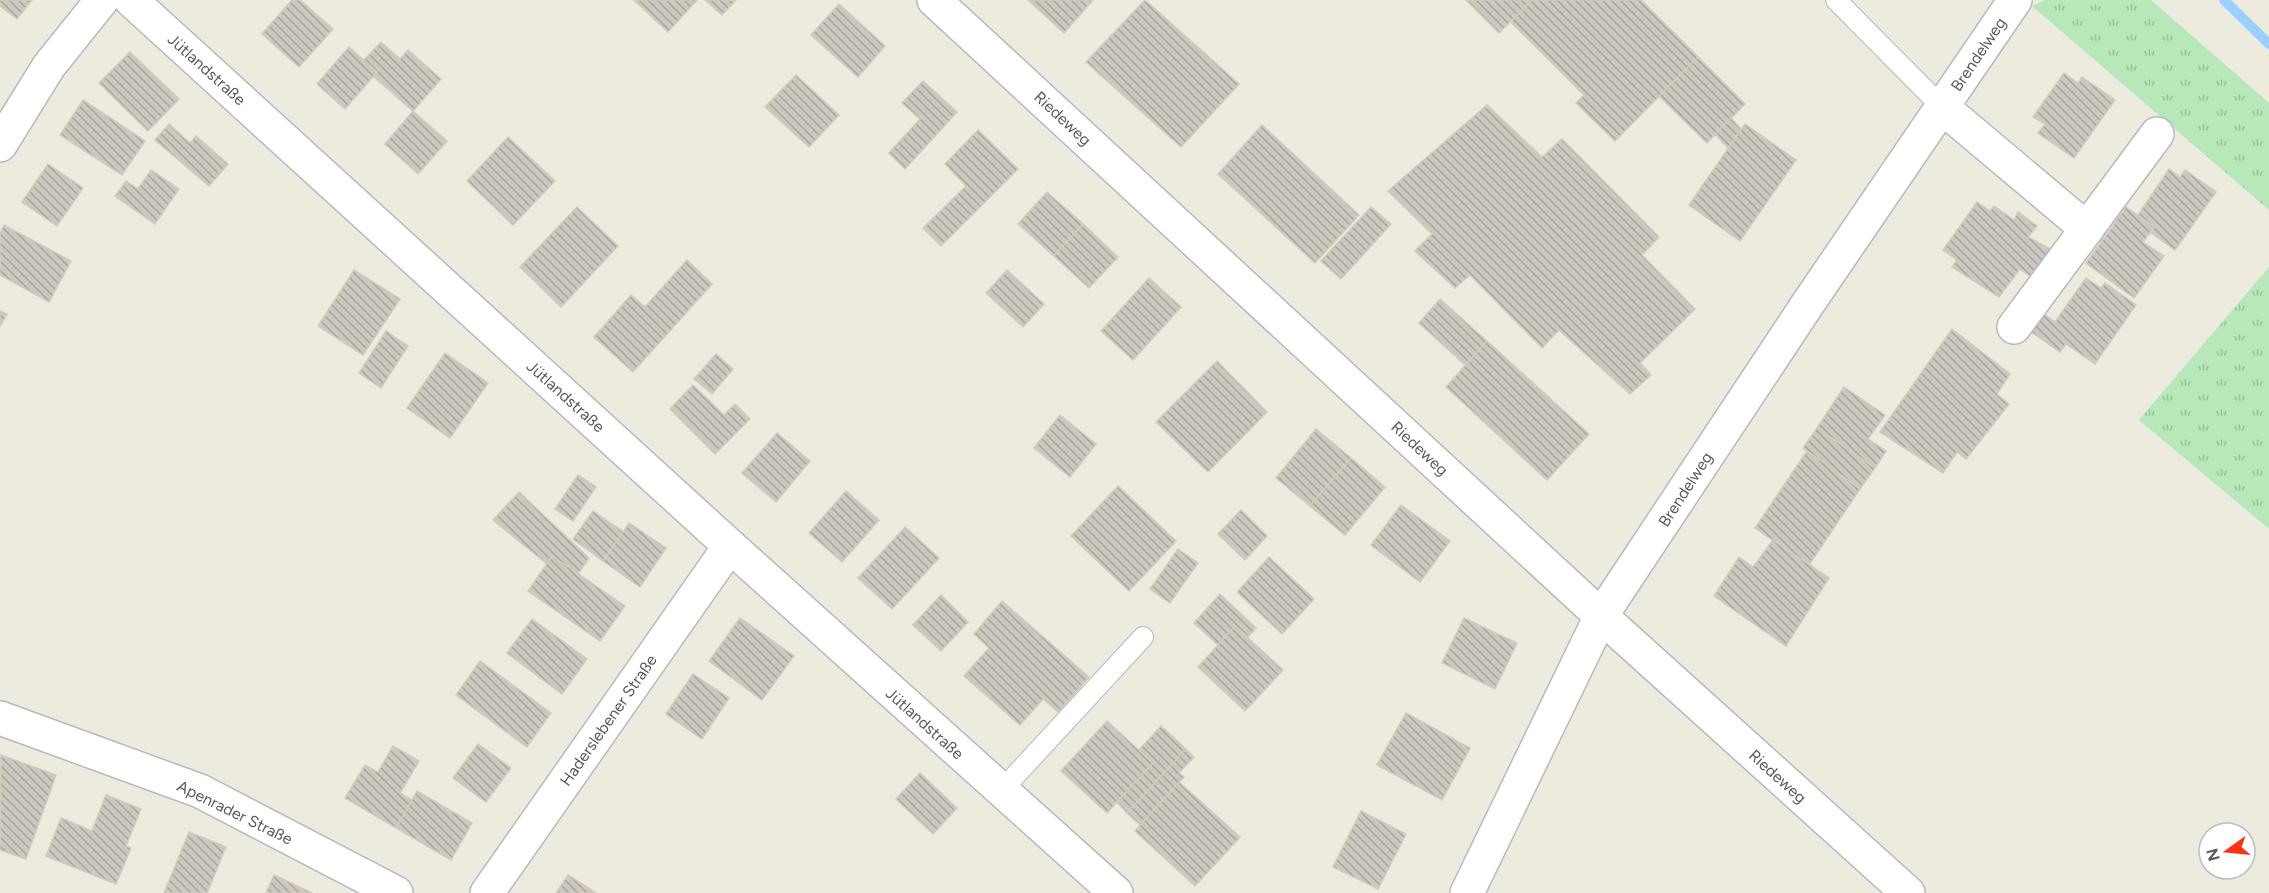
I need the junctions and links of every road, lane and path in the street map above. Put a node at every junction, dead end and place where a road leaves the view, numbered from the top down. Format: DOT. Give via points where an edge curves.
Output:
graph roads {
  1 [pos="102,0"];
  2 [pos="131,0"];
  3 [pos="934,0"];
  4 [pos="1836,0"];
  5 [pos="2015,0"];
  6 [pos="1942,107"];
  7 [pos="2157,134"];
  8 [pos="0,145"];
  9 [pos="2087,229"];
  10 [pos="2014,327"];
  11 [pos="730,546"];
  12 [pos="1601,616"];
  13 [pos="1143,637"];
  14 [pos="0,718"];
  15 [pos="1001,791"];
  16 [pos="396,893"];
  17 [pos="487,893"];
  18 [pos="1116,893"];
  19 [pos="1467,893"];
  20 [pos="1908,893"];
  1 -- 8 [label="street" via="49,66"];
  2 -- 11 [label="street, Jütlandstraße"];
  3 -- 12 [label="street, Riedeweg"];
  4 -- 6 [label="lane"];
  5 -- 6 [label="street, Brendelweg"];
  6 -- 9 [label="street, Brendelweg"];
  6 -- 12 [label="street, Brendelweg"];
  7 -- 9 [label="street"];
  9 -- 10 [label="street"];
  11 -- 15 [label="street, Jütlandstraße"];
  11 -- 17 [label="street, Haderslebener Straße"];
  12 -- 19 [label="street, Brendelweg"];
  12 -- 20 [label="street, Riedeweg"];
  13 -- 15 [label="lane"];
  14 -- 16 [label="street, Apenrader Straße" via="200,791"];
  15 -- 18 [label="street, Jütlandstraße"];
}
